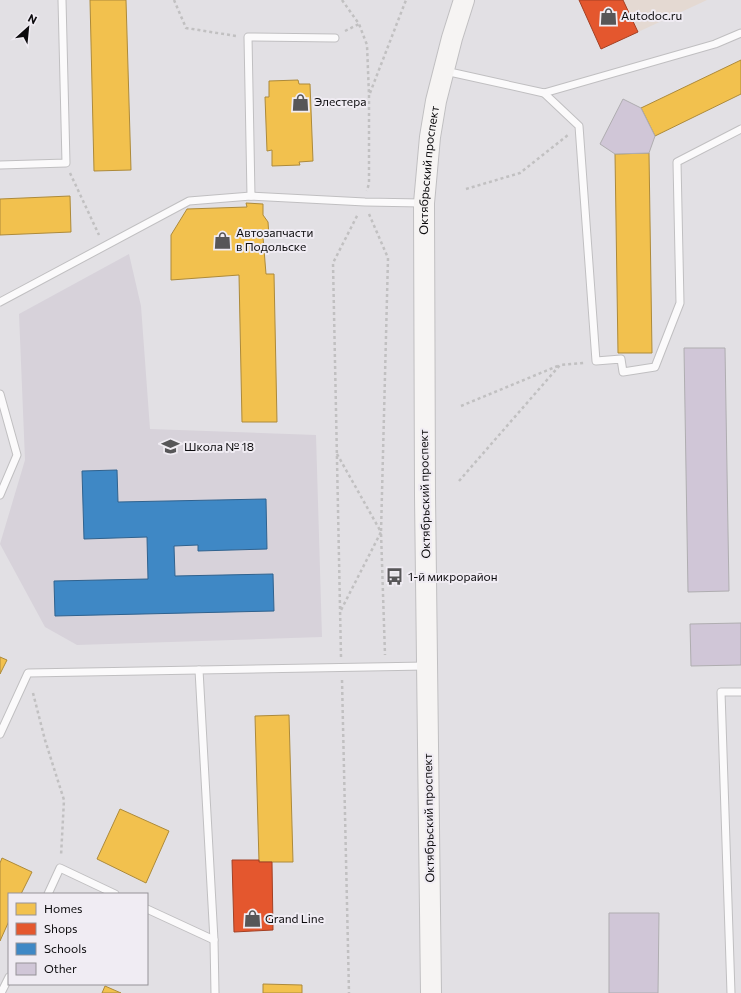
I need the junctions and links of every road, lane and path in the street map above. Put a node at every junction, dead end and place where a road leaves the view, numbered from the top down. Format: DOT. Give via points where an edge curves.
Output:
graph roads {
  1 [pos="62,0"];
  2 [pos="174,0"];
  3 [pos="342,0"];
  4 [pos="406,0"];
  5 [pos="458,5"];
  6 [pos="359,24"];
  7 [pos="741,33"];
  8 [pos="248,37"];
  9 [pos="335,38"];
  10 [pos="443,70"];
  11 [pos="544,93"];
  12 [pos="369,95"];
  13 [pos="579,126"];
  14 [pos="741,129"];
  15 [pos="66,163"];
  16 [pos="0,165"];
  17 [pos="466,189"];
  18 [pos="250,196"];
  19 [pos="364,202"];
  20 [pos="424,203"];
  21 [pos="104,246"];
  22 [pos="0,302"];
  23 [pos="596,361"];
  24 [pos="560,365"];
  25 [pos="0,394"];
  26 [pos="461,406"];
  27 [pos="337,454"];
  28 [pos="460,481"];
  29 [pos="0,495"];
  30 [pos="381,532"];
  31 [pos="340,613"];
  32 [pos="385,666"];
  33 [pos="427,666"];
  34 [pos="342,668"];
  35 [pos="199,670"];
  36 [pos="28,673"];
  37 [pos="741,692"];
  38 [pos="0,734"];
  39 [pos="60,868"];
  40 [pos="48,893"];
  41 [pos="113,893"];
  42 [pos="148,909"];
  43 [pos="214,940"];
  44 [pos="8,979"];
  45 [pos="1,993"];
  46 [pos="215,993"];
  47 [pos="348,993"];
  48 [pos="431,993"];
  49 [pos="731,993"];
  1 -- 15 [label="lane"];
  2 -- 8 [label="path" via="186,28"];
  3 -- 6 [label="path"];
  4 -- 12 [label="path"];
  5 -- 10 [label="main road, Октябрьский проспект"];
  6 -- 9 [label="path"];
  6 -- 12 [label="path" via="367,46"];
  7 -- 11 [label="lane" via="715,44"];
  8 -- 9 [label="lane"];
  8 -- 18 [label="lane"];
  10 -- 11 [label="lane"];
  10 -- 20 [label="main road, Октябрьский проспект" via="430,137"];
  11 -- 13 [label="lane"];
  12 -- 19 [label="path" via="369,183"];
  13 -- 17 [label="path" via="520,173"];
  13 -- 23 [label="lane"];
  14 -- 23 [label="lane" via="676,162 680,303 655,367 623,372 621,359"];
  15 -- 16 [label="lane"];
  15 -- 21 [label="path"];
  18 -- 19 [label="lane"];
  18 -- 21 [label="lane" via="189,201"];
  19 -- 20 [label="lane"];
  19 -- 27 [label="path" via="333,263"];
  19 -- 30 [label="path" via="388,258"];
  20 -- 33 [label="main road, Октябрьский проспект"];
  21 -- 22 [label="lane"];
  23 -- 24 [label="path"];
  24 -- 26 [label="path"];
  24 -- 28 [label="path"];
  25 -- 29 [label="lane" via="17,455"];
  27 -- 30 [label="path"];
  27 -- 31 [label="path"];
  30 -- 31 [label="path"];
  30 -- 32 [label="path"];
  31 -- 34 [label="path"];
  32 -- 33 [label="lane"];
  32 -- 34 [label="lane"];
  33 -- 48 [label="main road, Октябрьский проспект"];
  34 -- 35 [label="lane"];
  34 -- 47 [label="path"];
  35 -- 36 [label="lane"];
  35 -- 43 [label="lane"];
  36 -- 38 [label="lane"];
  36 -- 39 [label="path" via="64,800"];
  37 -- 49 [label="lane" via="721,692"];
  39 -- 40 [label="lane"];
  39 -- 41 [label="lane"];
  42 -- 43 [label="lane"];
  43 -- 46 [label="lane"];
  44 -- 45 [label="lane"];
}
